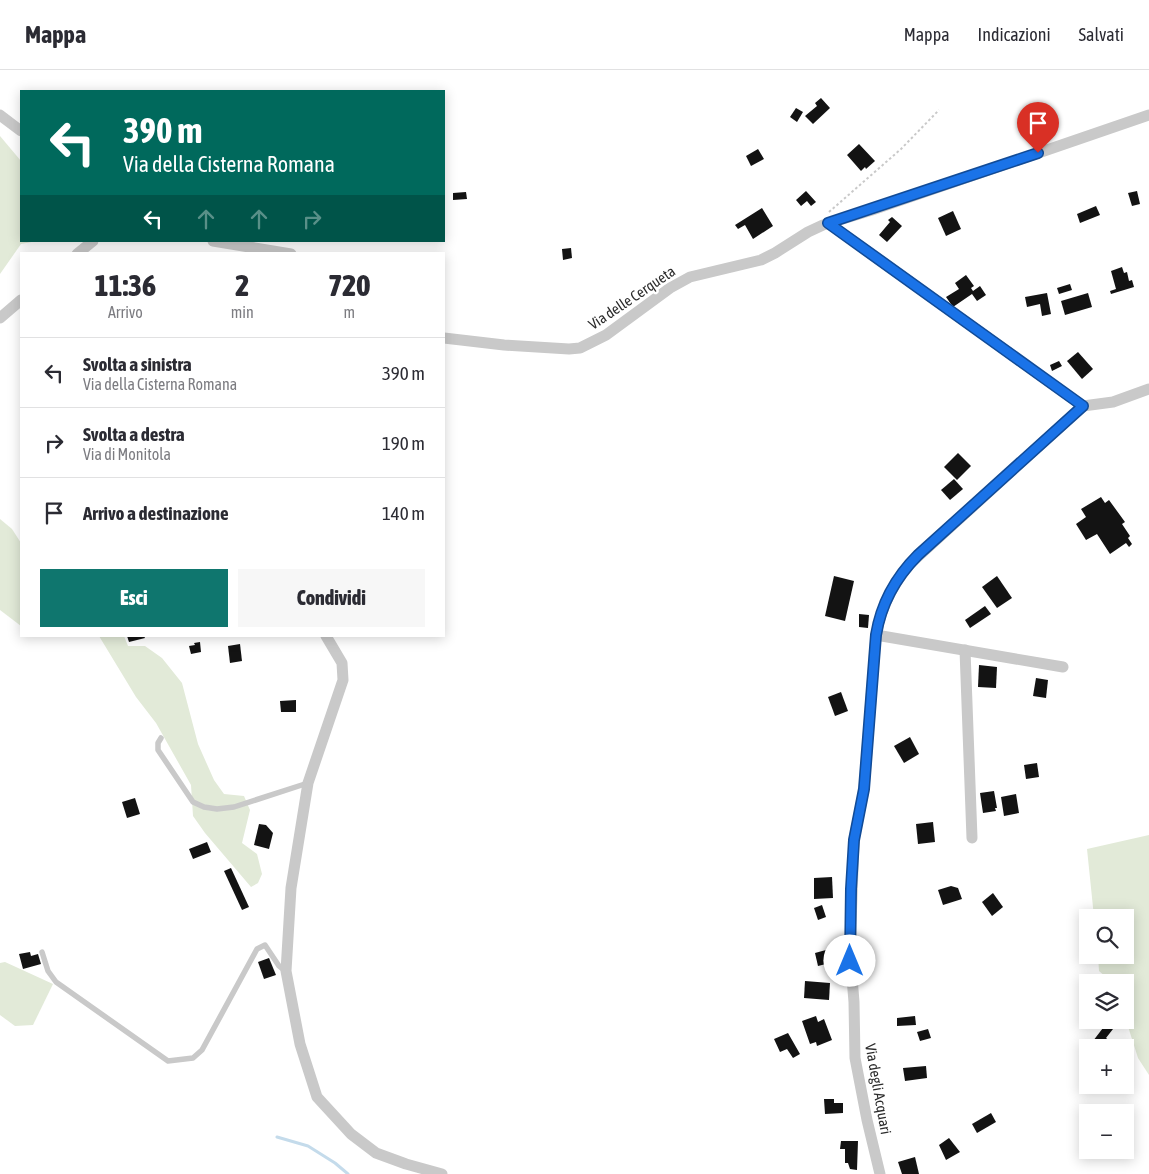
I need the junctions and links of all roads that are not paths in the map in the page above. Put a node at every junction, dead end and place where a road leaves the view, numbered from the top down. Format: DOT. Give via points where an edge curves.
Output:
graph roads {
  1 [pos="0,115"];
  2 [pos="1149,115"];
  3 [pos="20,130"];
  4 [pos="828,223"];
  5 [pos="92,242"];
  6 [pos="219,242"];
  7 [pos="79,252"];
  8 [pos="279,252"];
  9 [pos="20,301"];
  10 [pos="0,318"];
  11 [pos="445,338"];
  12 [pos="1149,389"];
  13 [pos="1083,406"];
  14 [pos="876,635"];
  15 [pos="327,637"];
  16 [pos="965,650"];
  17 [pos="1063,667"];
  18 [pos="161,738"];
  19 [pos="308,783"];
  20 [pos="972,838"];
  21 [pos="42,952"];
  22 [pos="286,972"];
  23 [pos="442,1174"];
  24 [pos="880,1174"];
  1 -- 3 [label="street"];
  2 -- 4 [label="street, Via delle Cerqueta"];
  4 -- 11 [label="street, Via delle Cerqueta" via="765,258 684,280 606,335 580,348 569,350"];
  4 -- 13 [label="street"];
  5 -- 7 [label="street"];
  6 -- 8 [label="street"];
  9 -- 10 [label="street"];
  12 -- 13 [label="street" via="1113,402"];
  13 -- 14 [label="street, Via degli Acquari" via="911,562 888,597"];
  14 -- 16 [label="street"];
  14 -- 24 [label="street, Via degli Acquari" via="864,789 854,840 850,953 855,1058"];
  15 -- 19 [label="street" via="342,663 342,680"];
  16 -- 17 [label="street"];
  16 -- 20 [label="street"];
  18 -- 19 [label="lane" via="158,750 193,802 204,807 234,807"];
  19 -- 22 [label="street" via="291,888"];
  21 -- 22 [label="lane" via="48,971 56,982 168,1062 193,1058 202,1050 257,949 265,945"];
  22 -- 23 [label="street" via="300,1044 317,1097 351,1134 376,1153"];
}
